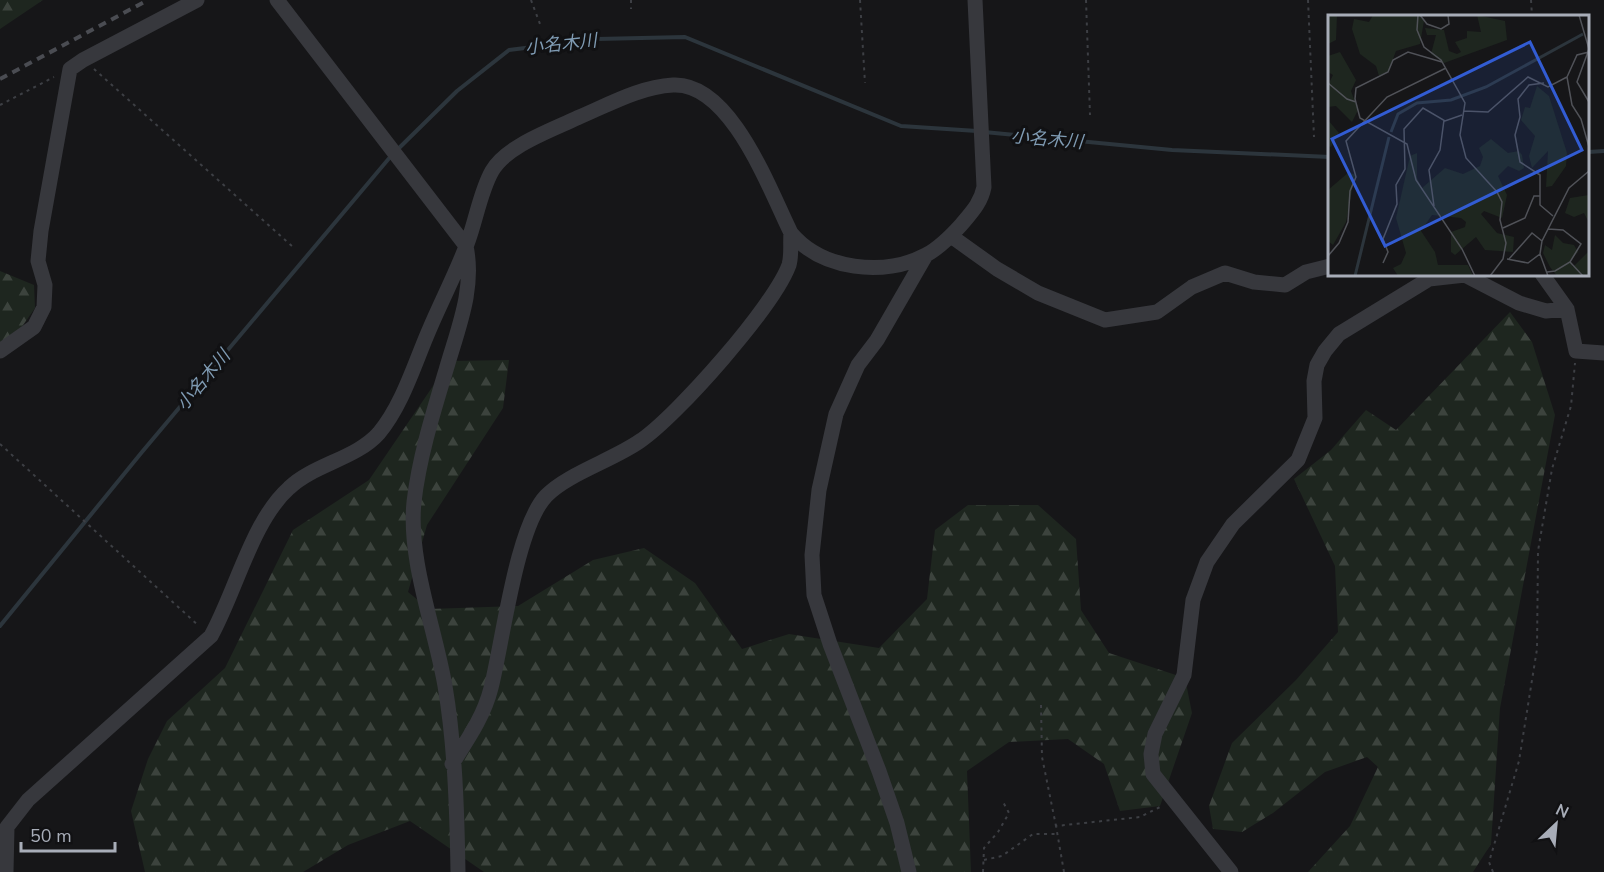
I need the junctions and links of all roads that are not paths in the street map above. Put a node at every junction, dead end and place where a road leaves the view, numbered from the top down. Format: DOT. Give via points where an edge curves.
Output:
graph roads {
  1 [pos="197,0"];
  2 [pos="277,0"];
  3 [pos="975,0"];
  4 [pos="791,233"];
  5 [pos="951,236"];
  6 [pos="466,246"];
  7 [pos="926,255"];
  8 [pos="1328,266"];
  9 [pos="1456,276"];
  10 [pos="1467,276"];
  11 [pos="1543,276"];
  12 [pos="1567,309"];
  13 [pos="0,351"];
  14 [pos="1604,353"];
  15 [pos="452,764"];
  16 [pos="6,872"];
  17 [pos="458,872"];
  18 [pos="909,872"];
  19 [pos="1231,872"];
  1 -- 13 [label="street" via="70,69 41,231 38,261 45,285 44,307 34,327"];
  2 -- 6 [label="street"];
  3 -- 5 [label="street" via="984,187 981,199"];
  4 -- 6 [label="street" via="741,131 702,94 675,85 620,99 538,136 499,160"];
  4 -- 7 [label="street" via="818,255 842,264 891,266"];
  4 -- 15 [label="street" via="790,262 779,287 669,418 615,458 561,484 546,496 532,516 491,690 480,720"];
  5 -- 7 [label="street"];
  5 -- 8 [label="street" via="1028,287 1105,320 1157,312 1192,287 1226,273 1254,282 1285,285 1306,272"];
  6 -- 15 [label="street" via="471,269 465,307 434,408 417,481 413,535 445,687"];
  6 -- 16 [label="street" via="398,401 379,434 305,476 271,505 211,636 16,814 8,827"];
  7 -- 18 [label="street" via="877,340 858,365 836,414 819,490 812,555 814,595 897,823"];
  9 -- 19 [label="street" via="1429,279 1340,334 1325,351 1314,381 1315,418 1298,459 1233,524 1207,562 1193,600 1184,675 1155,734 1151,754 1153,774"];
  10 -- 12 [label="street" via="1519,303 1546,311"];
  11 -- 12 [label="street"];
  12 -- 14 [label="street" via="1576,351"];
  15 -- 17 [label="street"];
}
